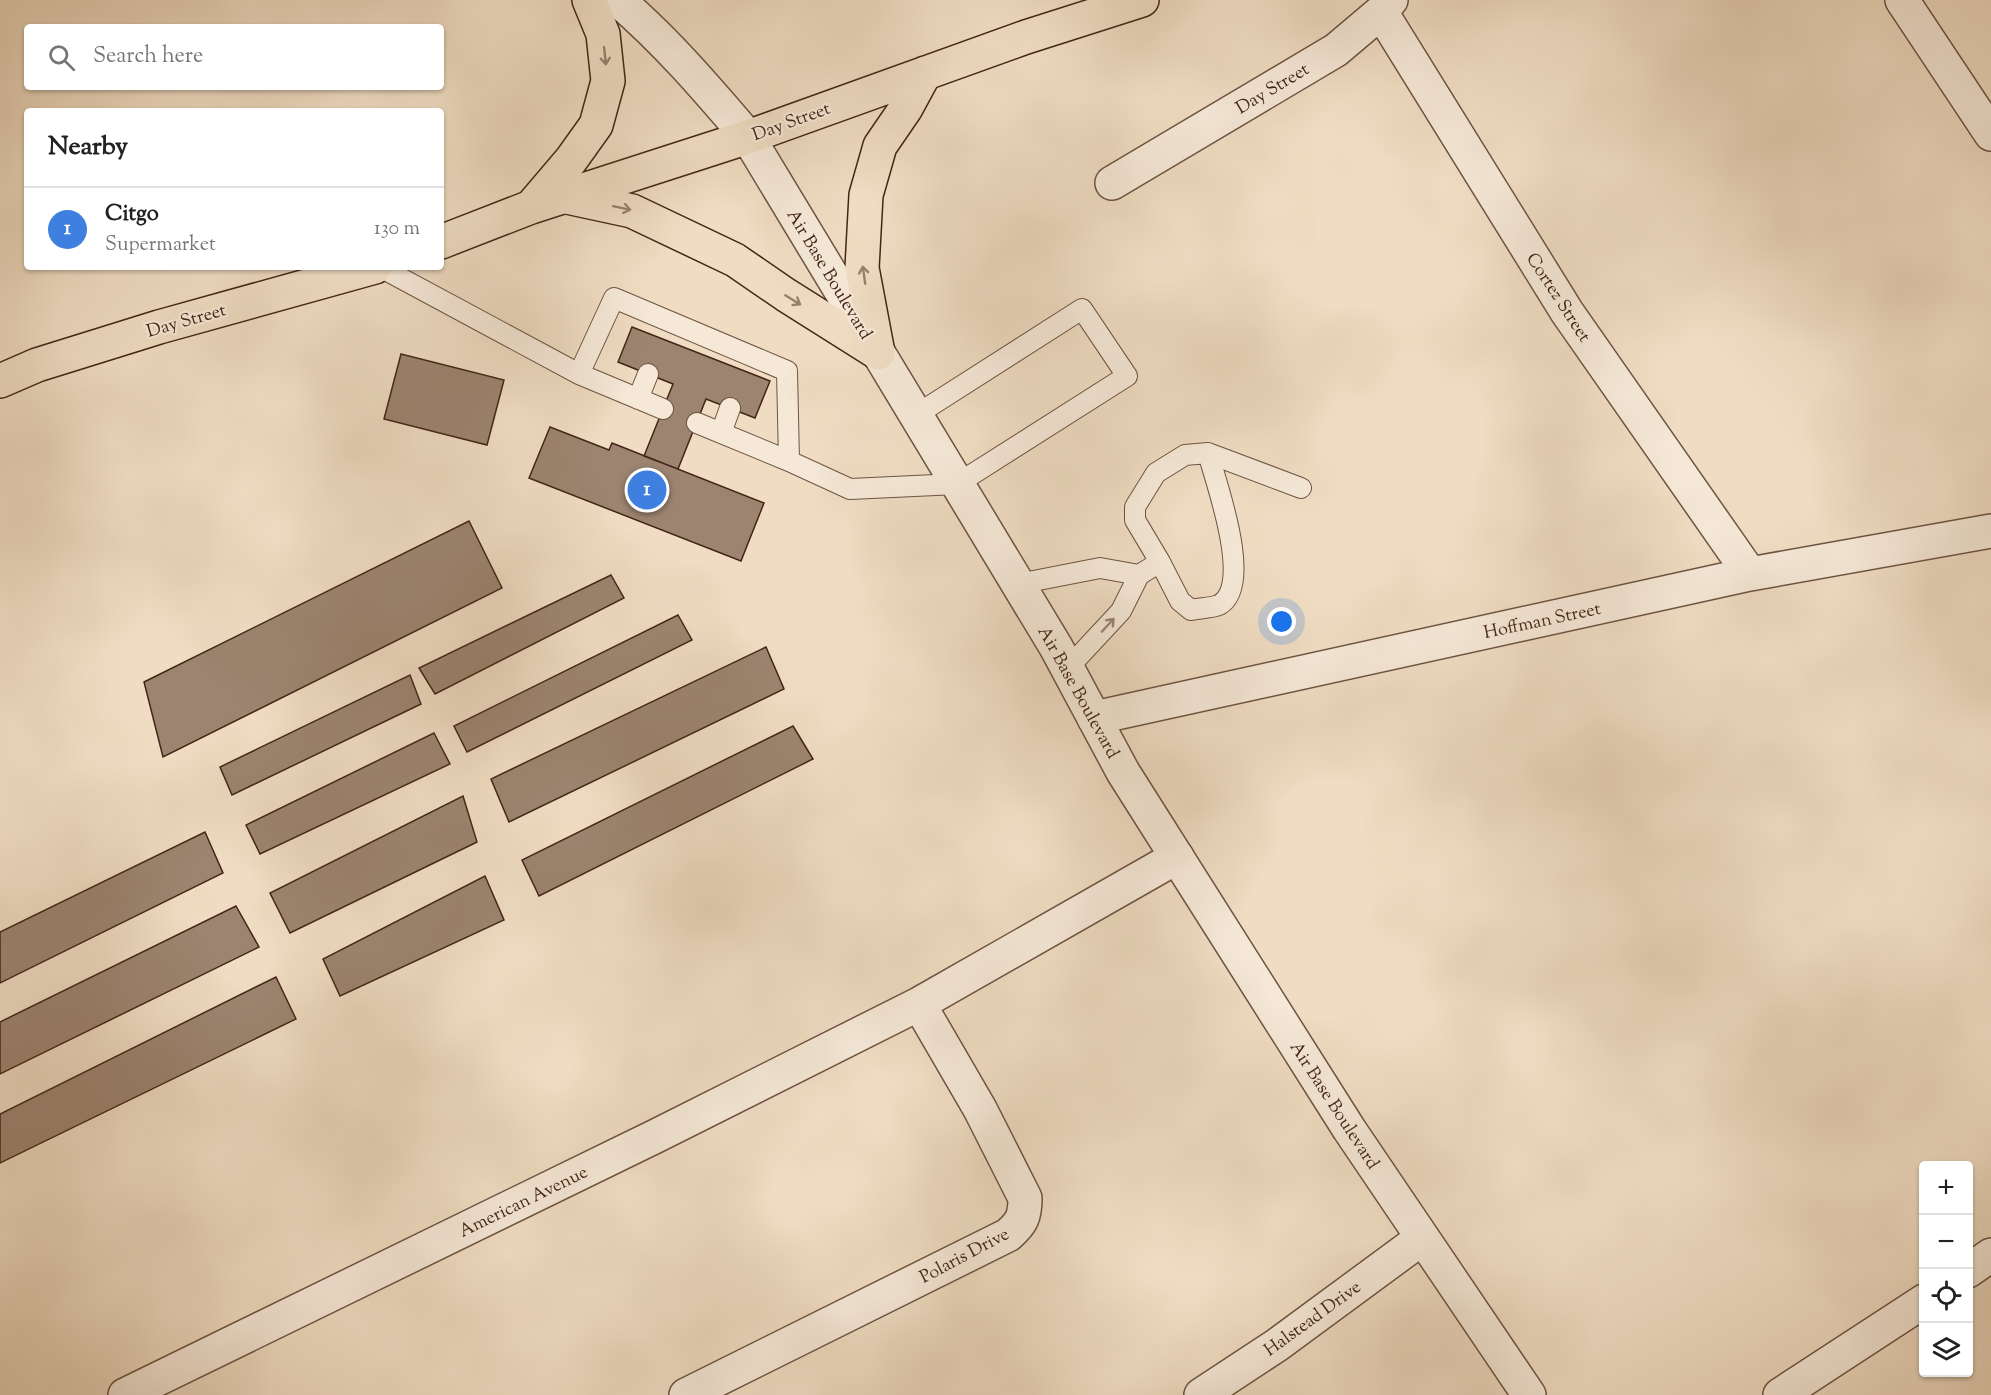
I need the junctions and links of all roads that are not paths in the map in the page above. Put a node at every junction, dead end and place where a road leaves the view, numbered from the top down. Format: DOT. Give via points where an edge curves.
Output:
graph roads {
  1 [pos="589,0"];
  2 [pos="618,0"];
  3 [pos="1142,0"];
  4 [pos="1902,0"];
  5 [pos="1386,6"];
  6 [pos="925,74"];
  7 [pos="1991,134"];
  8 [pos="748,137"];
  9 [pos="1112,183"];
  10 [pos="565,196"];
  11 [pos="531,207"];
  12 [pos="444,241"];
  13 [pos="364,270"];
  14 [pos="386,270"];
  15 [pos="878,353"];
  16 [pos="579,374"];
  17 [pos="648,374"];
  18 [pos="0,381"];
  19 [pos="638,399"];
  20 [pos="730,408"];
  21 [pos="663,409"];
  22 [pos="916,415"];
  23 [pos="697,423"];
  24 [pos="721,433"];
  25 [pos="1208,453"];
  26 [pos="789,461"];
  27 [pos="957,483"];
  28 [pos="1301,488"];
  29 [pos="1991,531"];
  30 [pos="1160,562"];
  31 [pos="1750,574"];
  32 [pos="1139,575"];
  33 [pos="1018,584"];
  34 [pos="1068,668"];
  35 [pos="1094,718"];
  36 [pos="1177,857"];
  37 [pos="919,1004"];
  38 [pos="1422,1239"];
  39 [pos="1991,1256"];
  40 [pos="1971,1269"];
  41 [pos="1919,1304"];
  42 [pos="125,1395"];
  43 [pos="686,1395"];
  44 [pos="1201,1395"];
  45 [pos="1529,1395"];
  46 [pos="1780,1395"];
  1 -- 11 [label="main road, one-way" via="603,34 608,81 596,125"];
  2 -- 8 [label="street, Air Base Boulevard" via="694,75"];
  3 -- 6 [label="main road, Day Street"];
  4 -- 7 [label="street"];
  5 -- 9 [label="street, Day Street" via="1336,50"];
  5 -- 31 [label="street, Cortez Street" via="1567,312"];
  6 -- 8 [label="main road, Day Street"];
  15 -- 6 [label="main road, one-way" via="862,268 866,195 880,146"];
  8 -- 10 [label="main road, Day Street"];
  8 -- 15 [label="street, Air Base Boulevard"];
  10 -- 11 [label="main road, Day Street"];
  10 -- 15 [label="main road, one-way" via="632,211 735,260"];
  11 -- 12 [label="main road, Day Street"];
  13 -- 18 [label="main road, Day Street" via="159,327"];
  14 -- 16 [label="lane"];
  15 -- 22 [label="street, Air Base Boulevard"];
  16 -- 19 [label="lane"];
  16 -- 26 [label="lane" via="614,298 667,330 709,348 748,363 787,371"];
  17 -- 19 [label="lane"];
  19 -- 21 [label="lane"];
  20 -- 24 [label="lane"];
  22 -- 27 [label="street, Air Base Boulevard"];
  22 -- 27 [label="lane" via="1082,309 1127,376"];
  23 -- 24 [label="lane"];
  24 -- 26 [label="lane"];
  25 -- 28 [label="lane"];
  25 -- 30 [label="lane" via="1185,454 1156,473 1135,507 1136,520"];
  25 -- 30 [label="lane" via="1231,534 1235,569 1230,594 1219,605 1191,610 1180,602"];
  26 -- 27 [label="lane" via="850,489"];
  27 -- 33 [label="street, Air Base Boulevard"];
  29 -- 31 [label="street, Hoffman Street"];
  30 -- 32 [label="lane"];
  31 -- 35 [label="street, Hoffman Street"];
  32 -- 33 [label="lane" via="1100,568"];
  34 -- 32 [label="lane, one-way" via="1121,611"];
  33 -- 34 [label="street, Air Base Boulevard"];
  34 -- 35 [label="street, Air Base Boulevard"];
  35 -- 36 [label="street, Air Base Boulevard"];
  36 -- 37 [label="street, American Avenue"];
  36 -- 38 [label="street, Air Base Boulevard"];
  37 -- 42 [label="street, American Avenue"];
  37 -- 43 [label="street, Polaris Drive" via="980,1109 1025,1198 1020,1224 1008,1234"];
  38 -- 44 [label="street, Halstead Drive"];
  38 -- 45 [label="street, Air Base Boulevard"];
  39 -- 40 [label="street"];
  41 -- 46 [label="street"];
}
